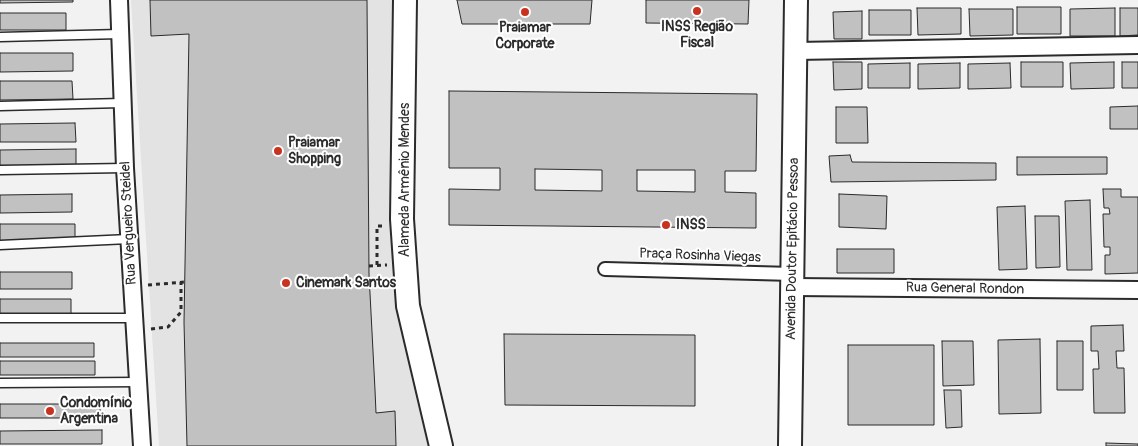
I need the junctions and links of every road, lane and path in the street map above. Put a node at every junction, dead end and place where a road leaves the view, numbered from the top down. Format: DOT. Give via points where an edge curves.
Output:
graph roads {
  1 [pos="119,0"];
  2 [pos="405,0"];
  3 [pos="796,0"];
  4 [pos="120,34"];
  5 [pos="0,37"];
  6 [pos="1138,45"];
  7 [pos="796,51"];
  8 [pos="122,103"];
  9 [pos="0,106"];
  10 [pos="125,168"];
  11 [pos="0,170"];
  12 [pos="377,226"];
  13 [pos="129,239"];
  14 [pos="0,245"];
  15 [pos="369,266"];
  16 [pos="605,269"];
  17 [pos="793,281"];
  18 [pos="168,283"];
  19 [pos="1138,290"];
  20 [pos="0,318"];
  21 [pos="134,318"];
  22 [pos="159,328"];
  23 [pos="138,382"];
  24 [pos="0,383"];
  25 [pos="142,446"];
  26 [pos="441,446"];
  27 [pos="790,446"];
  1 -- 4 [label="street, Rua Vergueiro Steidel"];
  2 -- 26 [label="main road, Alameda Armênio Mendes" via="402,220 408,306"];
  3 -- 7 [label="main road, Avenida Doutor Epitácio Pessoa"];
  4 -- 5 [label="lane"];
  4 -- 8 [label="street, Rua Vergueiro Steidel"];
  6 -- 7 [label="street"];
  7 -- 17 [label="main road, Avenida Doutor Epitácio Pessoa"];
  8 -- 9 [label="lane"];
  8 -- 10 [label="street, Rua Vergueiro Steidel"];
  10 -- 11 [label="lane"];
  10 -- 13 [label="street, Rua Vergueiro Steidel"];
  12 -- 15 [label="path" via="378,265"];
  13 -- 14 [label="lane"];
  13 -- 21 [label="street, Rua Vergueiro Steidel"];
  16 -- 17 [label="street, Praça Rosinha Viegas"];
  17 -- 19 [label="street, Rua General Rondon"];
  17 -- 27 [label="main road, Avenida Doutor Epitácio Pessoa"];
  18 -- 22 [label="path" via="183,282 182,312 168,327"];
  20 -- 21 [label="lane"];
  21 -- 23 [label="street, Rua Vergueiro Steidel"];
  23 -- 24 [label="lane"];
  23 -- 25 [label="street, Rua Vergueiro Steidel"];
}
